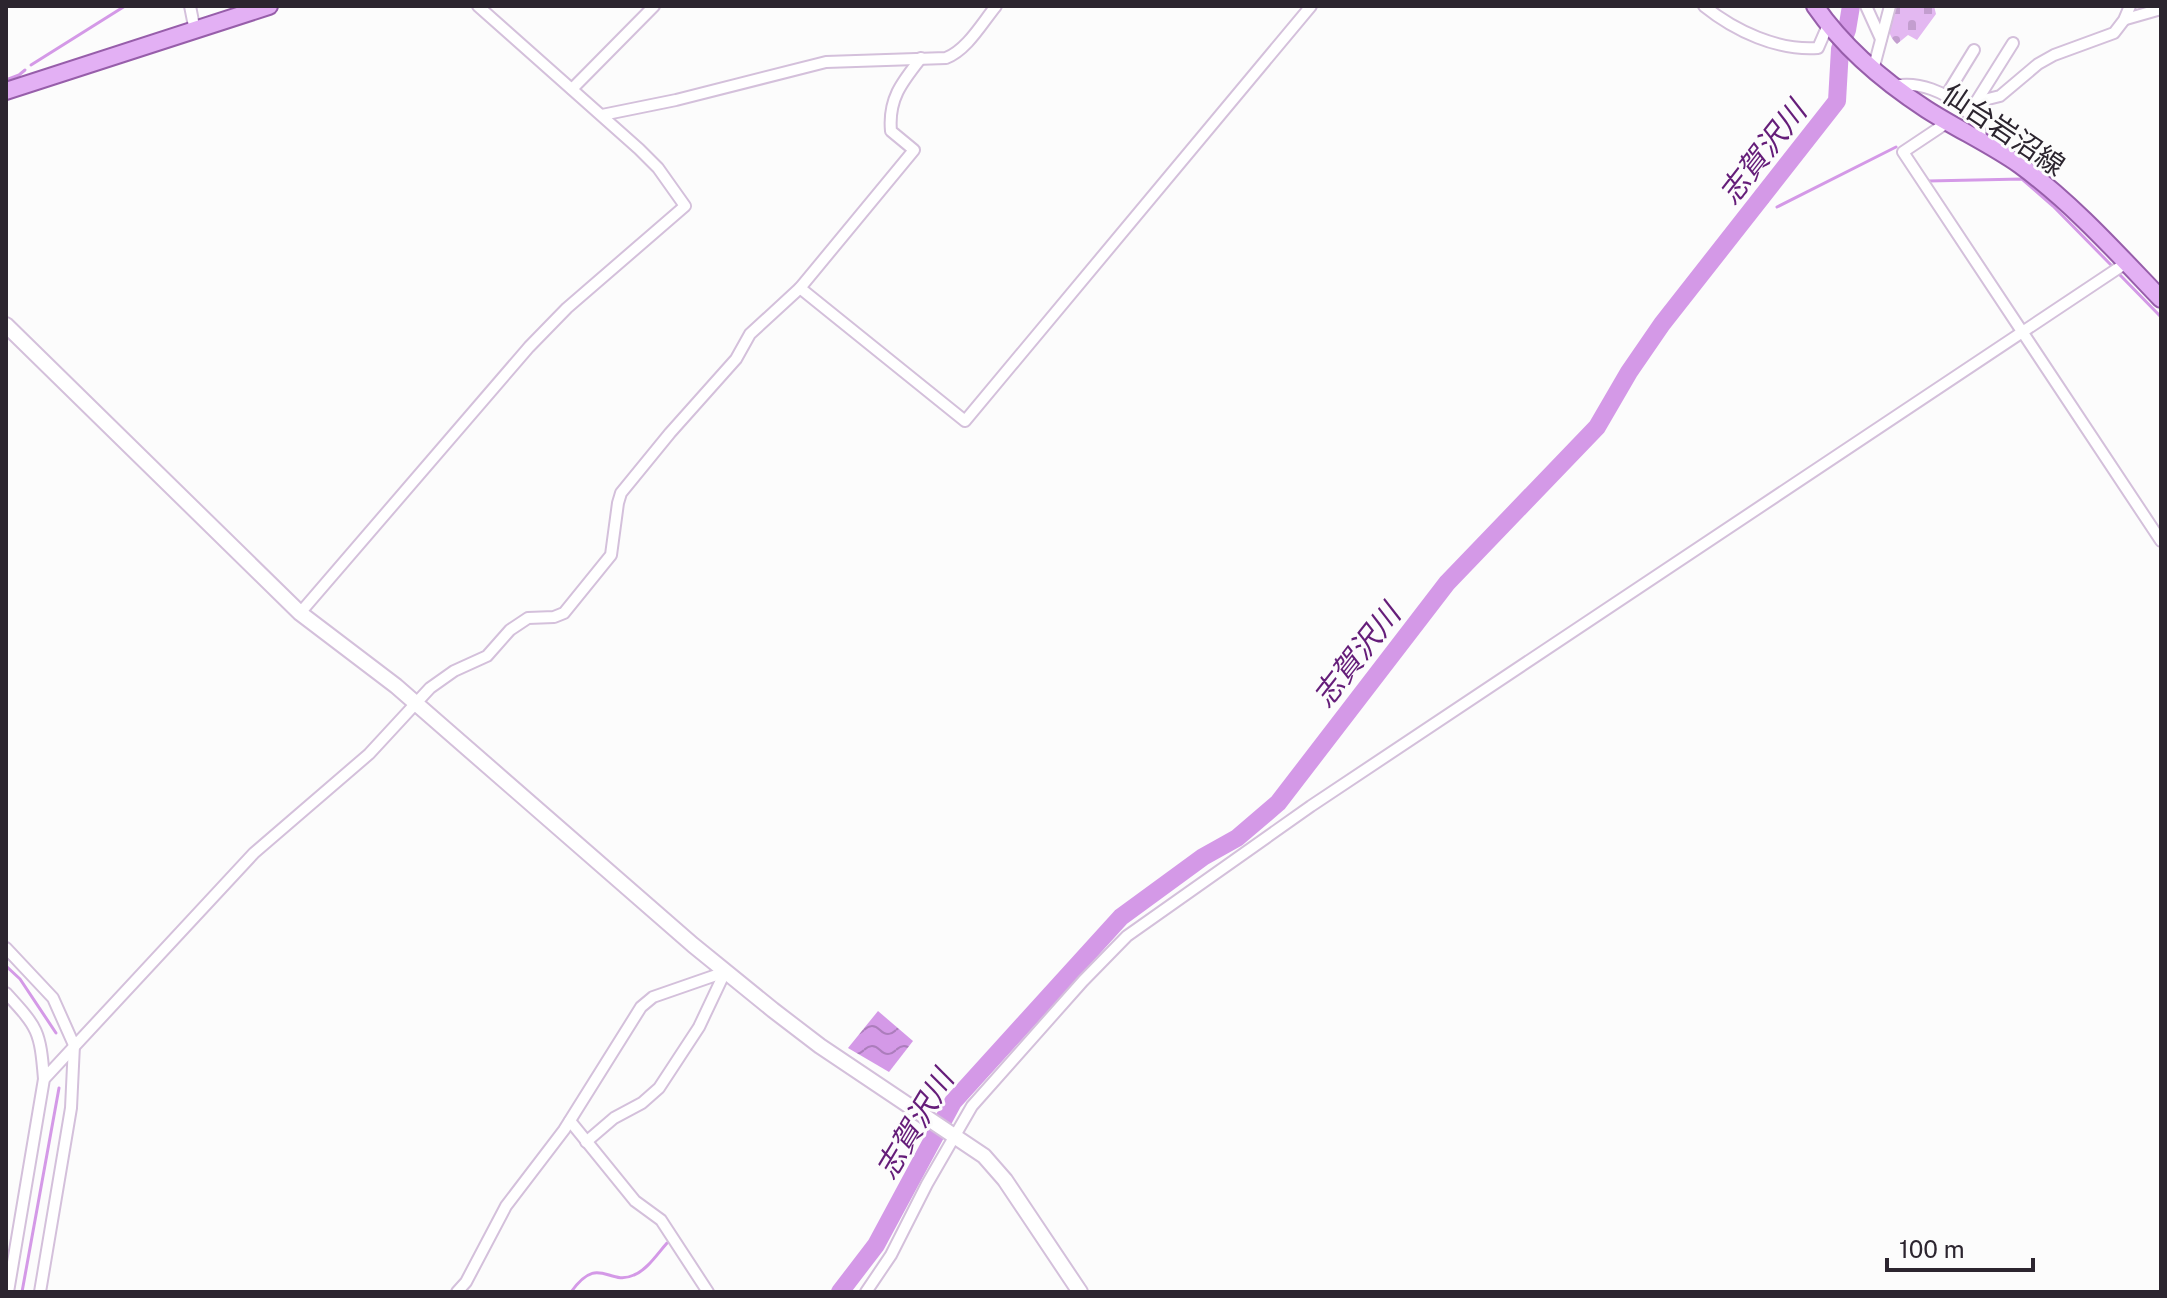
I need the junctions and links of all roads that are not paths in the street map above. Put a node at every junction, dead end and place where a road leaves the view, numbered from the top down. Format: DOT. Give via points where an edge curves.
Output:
graph roads {
  1 [pos="190,6"];
  2 [pos="269,6"];
  3 [pos="478,6"];
  4 [pos="654,6"];
  5 [pos="996,6"];
  6 [pos="1311,6"];
  7 [pos="1704,6"];
  8 [pos="1866,6"];
  9 [pos="1890,6"];
  10 [pos="2130,6"];
  11 [pos="2161,9"];
  12 [pos="1825,16"];
  13 [pos="2124,20"];
  14 [pos="195,31"];
  15 [pos="1881,39"];
  16 [pos="2013,43"];
  17 [pos="1974,50"];
  18 [pos="921,58"];
  19 [pos="1871,68"];
  20 [pos="1894,86"];
  21 [pos="572,89"];
  22 [pos="6,91"];
  23 [pos="1947,94"];
  24 [pos="1976,102"];
  25 [pos="1964,109"];
  26 [pos="602,115"];
  27 [pos="1948,122"];
  28 [pos="1981,140"];
  29 [pos="2126,263"];
  30 [pos="800,288"];
  31 [pos="2161,299"];
  32 [pos="6,325"];
  33 [pos="2022,333"];
  34 [pos="2161,541"];
  35 [pos="300,613"];
  36 [pos="414,702"];
  37 [pos="6,948"];
  38 [pos="725,972"];
  39 [pos="6,993"];
  40 [pos="74,1045"];
  41 [pos="44,1079"];
  42 [pos="570,1121"];
  43 [pos="952,1133"];
  44 [pos="586,1142"];
  45 [pos="8,1292"];
  46 [pos="40,1292"];
  47 [pos="457,1292"];
  48 [pos="708,1292"];
  49 [pos="866,1292"];
  50 [pos="1080,1292"];
  1 -- 14 [label="street"];
  2 -- 14 [label="main road"];
  3 -- 21 [label="street"];
  4 -- 21 [label="street"];
  5 -- 18 [label="street" via="955,54"];
  6 -- 30 [label="street" via="965,421"];
  7 -- 12 [label="street" via="1751,35 1802,49 1818,48"];
  8 -- 15 [label="street"];
  9 -- 15 [label="street"];
  10 -- 13 [label="street"];
  11 -- 13 [label="street"];
  12 -- 19 [label="main road, 仙台岩沼線"];
  13 -- 24 [label="street" via="2114,33 2054,55 2000,96"];
  14 -- 22 [label="main road"];
  15 -- 19 [label="street"];
  16 -- 24 [label="street"];
  17 -- 23 [label="street"];
  18 -- 26 [label="street" via="826,62"];
  18 -- 30 [label="street" via="895,93 890,118 891,131 914,150"];
  19 -- 20 [label="main road, 仙台岩沼線"];
  20 -- 23 [label="street"];
  20 -- 27 [label="main road, 仙台岩沼線"];
  21 -- 26 [label="street"];
  23 -- 25 [label="street"];
  24 -- 25 [label="street"];
  25 -- 28 [label="street" via="1980,126"];
  26 -- 35 [label="street" via="658,168 685,206 529,347"];
  27 -- 28 [label="main road, 仙台岩沼線"];
  27 -- 33 [label="street" via="1903,152"];
  28 -- 29 [label="main road, 仙台岩沼線" via="2047,186"];
  29 -- 31 [label="main road, 仙台岩沼線"];
  29 -- 33 [label="street"];
  30 -- 36 [label="street" via="750,334 736,359 621,493 611,555 564,613 528,618 487,656 454,671"];
  32 -- 35 [label="street"];
  33 -- 34 [label="street"];
  33 -- 43 [label="street" via="1160,911 1083,981"];
  35 -- 36 [label="street"];
  36 -- 38 [label="street"];
  36 -- 40 [label="street" via="369,754 254,853"];
  37 -- 40 [label="street" via="53,998"];
  38 -- 42 [label="street" via="653,997 641,1007"];
  38 -- 43 [label="street" via="820,1046"];
  38 -- 44 [label="street" via="699,1027 659,1088"];
  39 -- 41 [label="street" via="34,1023"];
  40 -- 41 [label="street"];
  40 -- 46 [label="street" via="71,1108"];
  41 -- 45 [label="street"];
  42 -- 44 [label="street"];
  42 -- 47 [label="street" via="506,1206"];
  43 -- 49 [label="street" via="891,1255"];
  43 -- 50 [label="street" via="984,1156 1005,1180"];
  44 -- 48 [label="street" via="635,1201 661,1220"];
}
